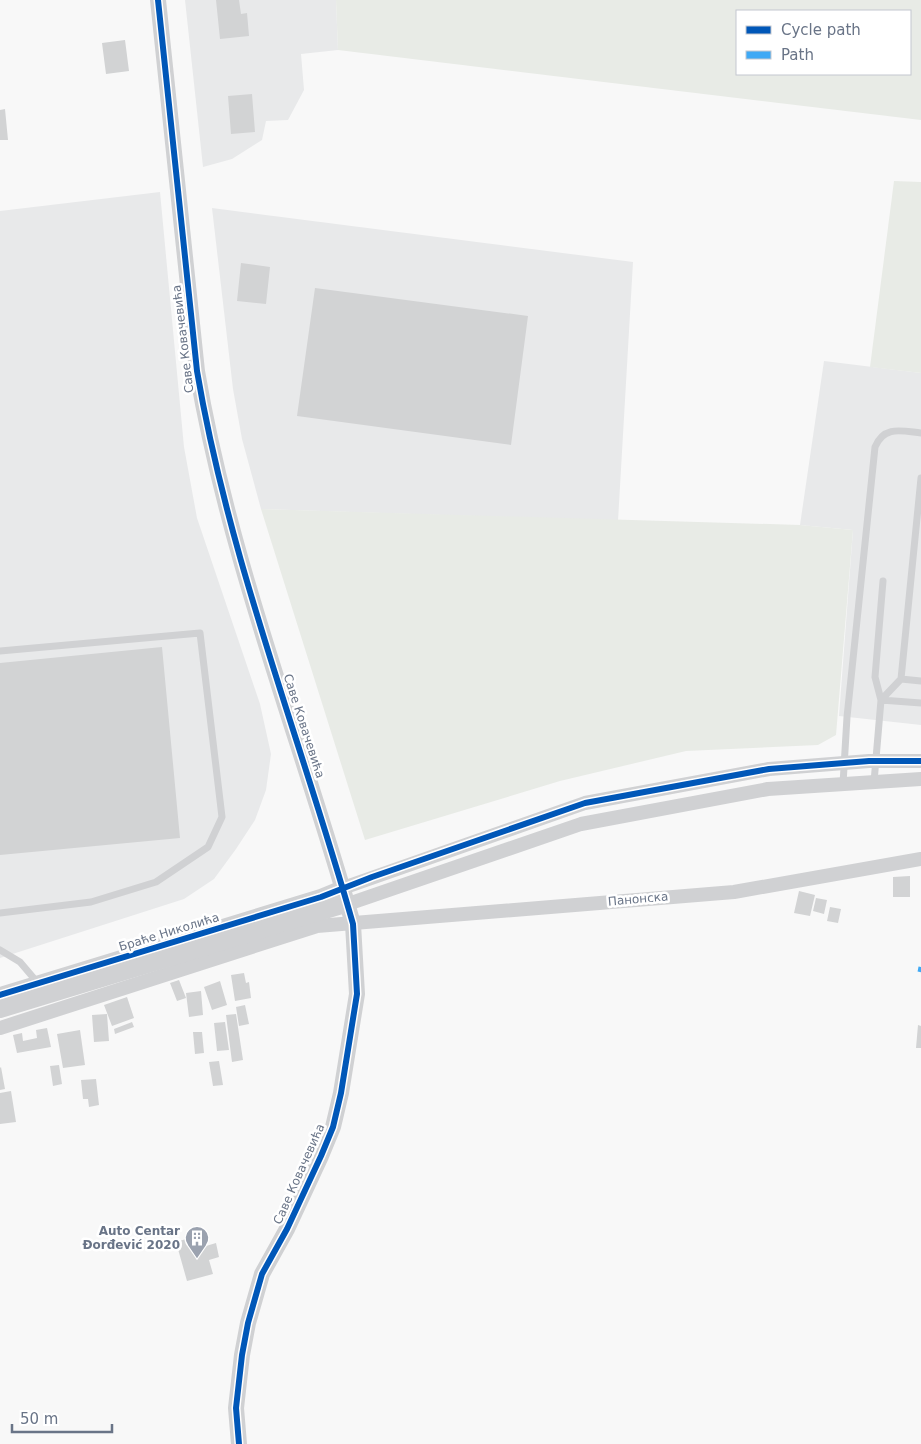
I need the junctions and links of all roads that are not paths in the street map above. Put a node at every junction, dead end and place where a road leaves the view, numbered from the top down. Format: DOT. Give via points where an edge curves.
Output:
graph roads {
  1 [pos="158,0"];
  2 [pos="921,433"];
  3 [pos="921,478"];
  4 [pos="883,581"];
  5 [pos="0,651"];
  6 [pos="901,679"];
  7 [pos="921,680"];
  8 [pos="881,700"];
  9 [pos="921,704"];
  10 [pos="876,761"];
  11 [pos="921,761"];
  12 [pos="844,763"];
  13 [pos="921,779"];
  14 [pos="874,782"];
  15 [pos="843,784"];
  16 [pos="921,858"];
  17 [pos="343,888"];
  18 [pos="348,904"];
  19 [pos="0,913"];
  20 [pos="353,924"];
  21 [pos="0,950"];
  22 [pos="39,985"];
  23 [pos="0,995"];
  24 [pos="0,1010"];
  25 [pos="0,1028"];
  26 [pos="239,1444"];
  1 -- 17 [label="street, Саве Ковачевића" via="197,371 206,426 242,564"];
  2 -- 12 [label="lane" via="890,430 883,434 875,447"];
  3 -- 6 [label="lane"];
  4 -- 8 [label="lane" via="875,677"];
  5 -- 19 [label="lane" via="200,633 222,817 208,847 156,882 91,902"];
  6 -- 7 [label="lane"];
  6 -- 8 [label="lane"];
  8 -- 9 [label="lane"];
  8 -- 10 [label="lane"];
  10 -- 11 [label="street"];
  10 -- 12 [label="street"];
  10 -- 14 [label="lane"];
  12 -- 15 [label="lane"];
  12 -- 17 [label="street" via="769,769 585,803"];
  13 -- 14 [label="street"];
  14 -- 15 [label="street"];
  15 -- 18 [label="street" via="768,789 580,824"];
  16 -- 20 [label="street, Панонска" via="734,892"];
  17 -- 18 [label="street, Саве Ковачевића"];
  17 -- 22 [label="street, Браће Николића"];
  18 -- 20 [label="street, Саве Ковачевића"];
  18 -- 24 [label="street, Браће Николића"];
  20 -- 25 [label="street, Панонска" via="317,926"];
  20 -- 26 [label="street, Саве Ковачевића" via="357,994 341,1093 321,1156 260,1282 248,1323 236,1408"];
  21 -- 22 [label="lane" via="20,962"];
  22 -- 23 [label="street, Браће Николића"];
}
